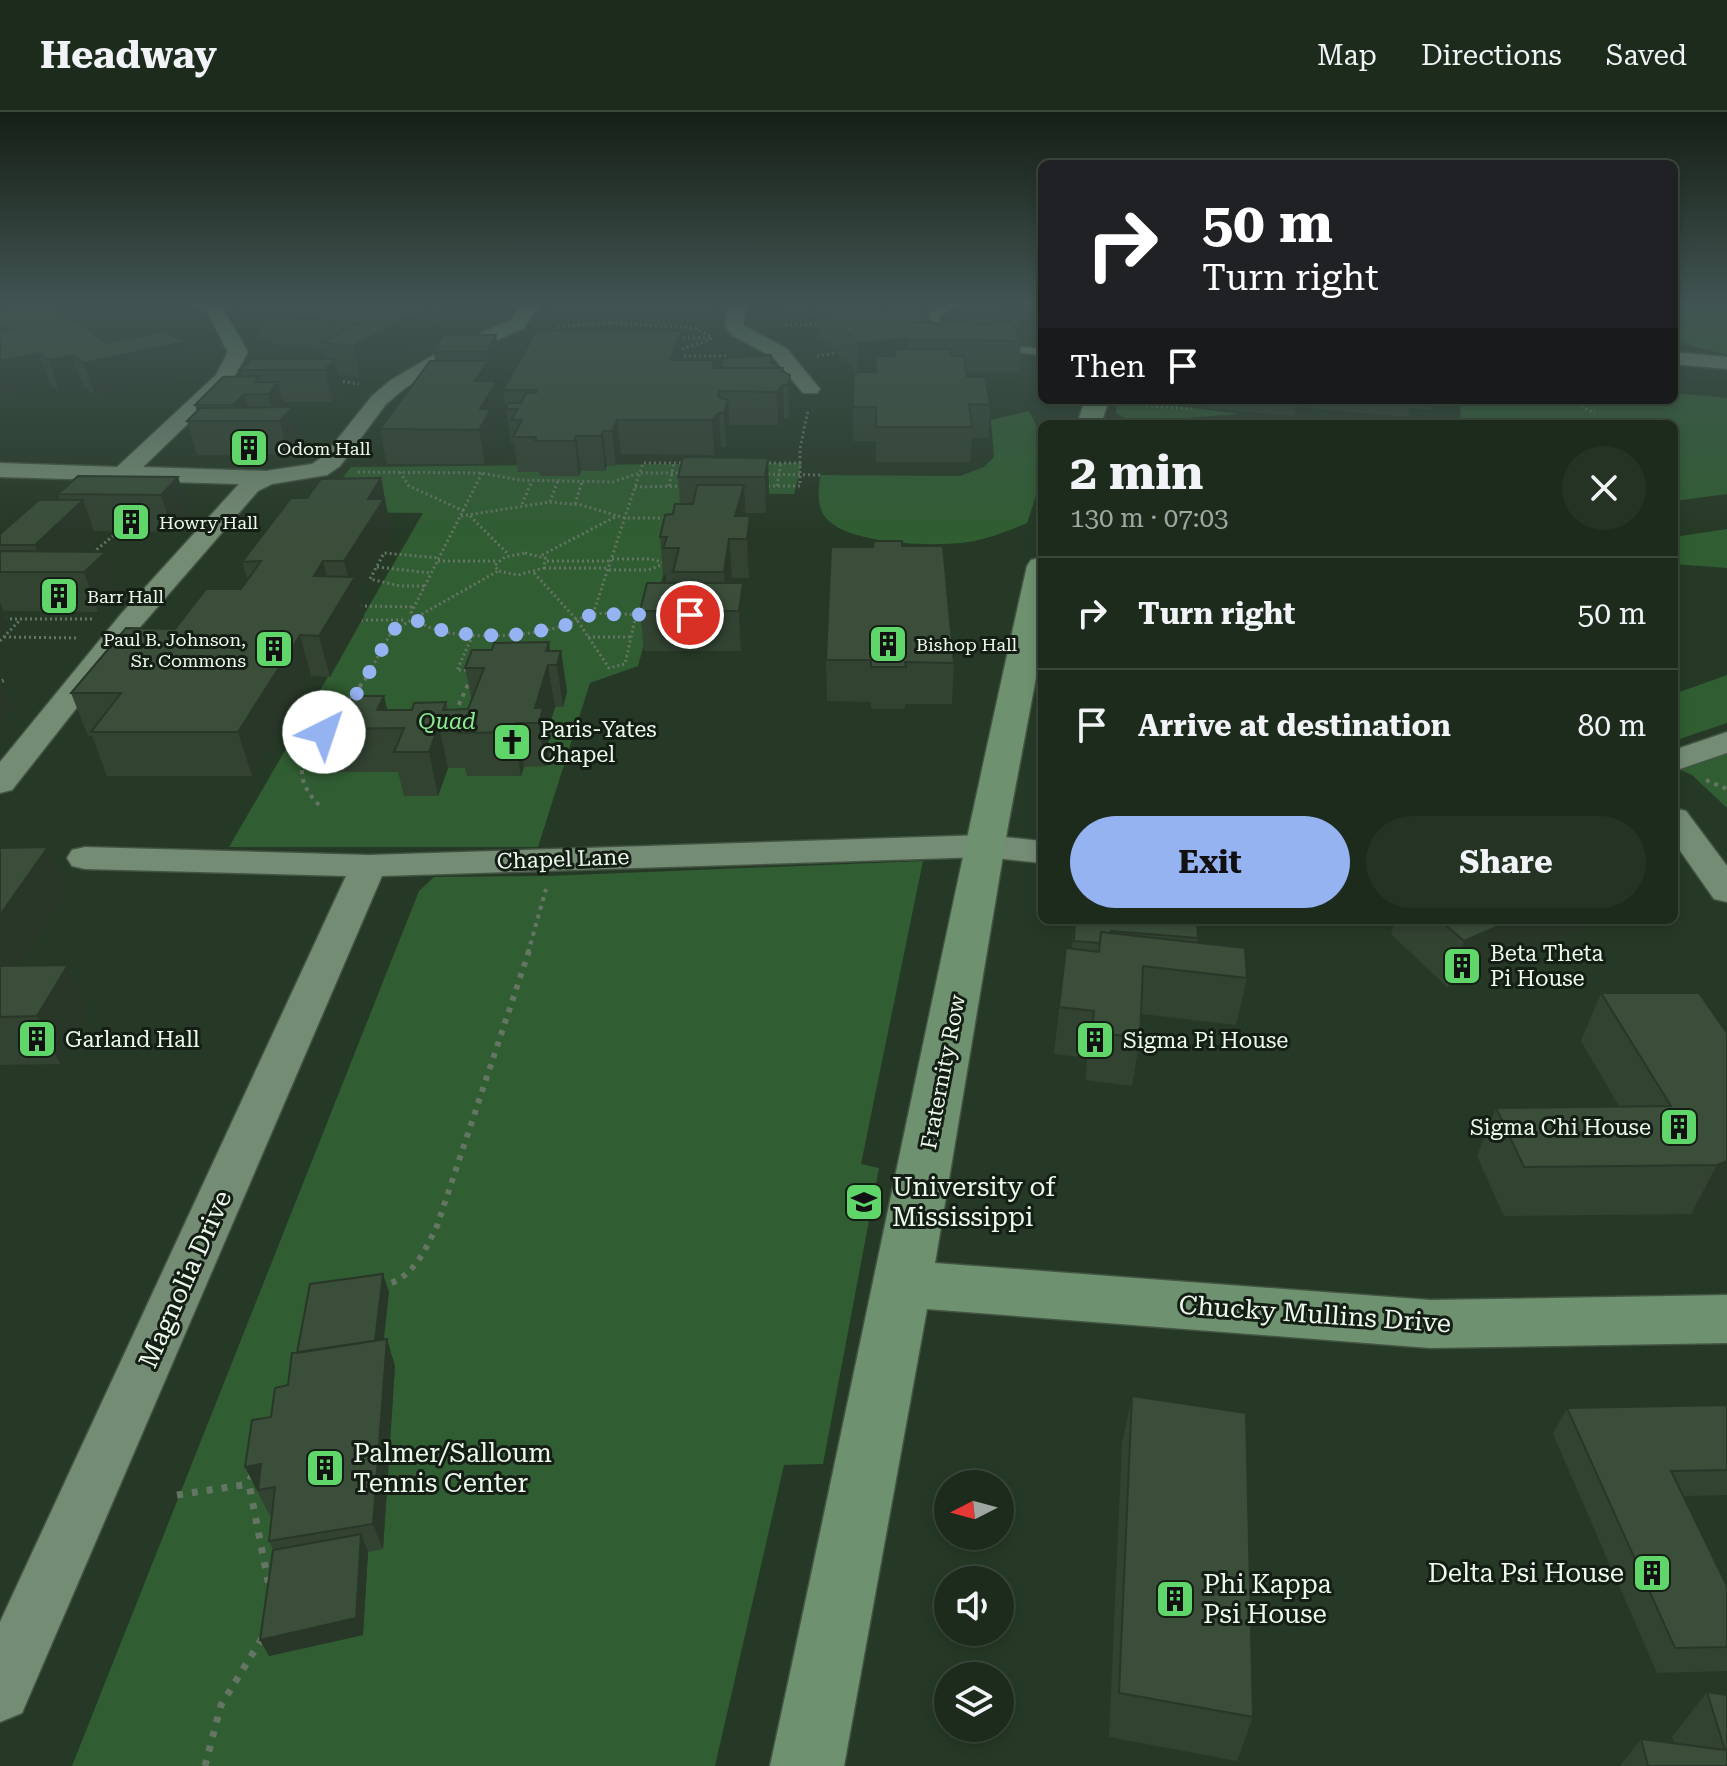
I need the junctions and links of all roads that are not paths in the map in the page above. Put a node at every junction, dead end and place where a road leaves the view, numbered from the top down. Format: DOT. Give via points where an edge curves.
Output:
graph roads {
  1 [pos="221,381"];
  2 [pos="403,381"];
  3 [pos="803,381"];
  4 [pos="810,389"];
  5 [pos="1105,404"];
  6 [pos="1092,420"];
  7 [pos="0,470"];
  8 [pos="123,474"];
  9 [pos="266,478"];
  10 [pos="1038,586"];
  11 [pos="1727,742"];
  12 [pos="1678,760"];
  13 [pos="0,783"];
  14 [pos="1678,824"];
  15 [pos="985,846"];
  16 [pos="1038,852"];
  17 [pos="85,858"];
  18 [pos="369,866"];
  19 [pos="1727,891"];
  20 [pos="903,1284"];
  21 [pos="1727,1319"];
  22 [pos="0,1691"];
  23 [pos="807,1766"];
  1 -- 8 [label="street"];
  2 -- 9 [label="street" via="379,400 332,461 319,470"];
  3 -- 4 [label="street"];
  5 -- 6 [label="street"];
  7 -- 8 [label="street"];
  8 -- 9 [label="street"];
  9 -- 13 [label="street" via="250,486 131,620"];
  10 -- 15 [label="street, Fraternity Row"];
  11 -- 12 [label="street"];
  14 -- 19 [label="street"];
  15 -- 16 [label="street, Chapel Lane"];
  15 -- 18 [label="street, Chapel Lane"];
  15 -- 20 [label="street, Fraternity Row"];
  17 -- 18 [label="street, Chapel Lane"];
  18 -- 22 [label="street, Magnolia Drive"];
  20 -- 21 [label="street, Chucky Mullins Drive" via="1430,1324"];
  20 -- 23 [label="street, Fraternity Row"];
}
